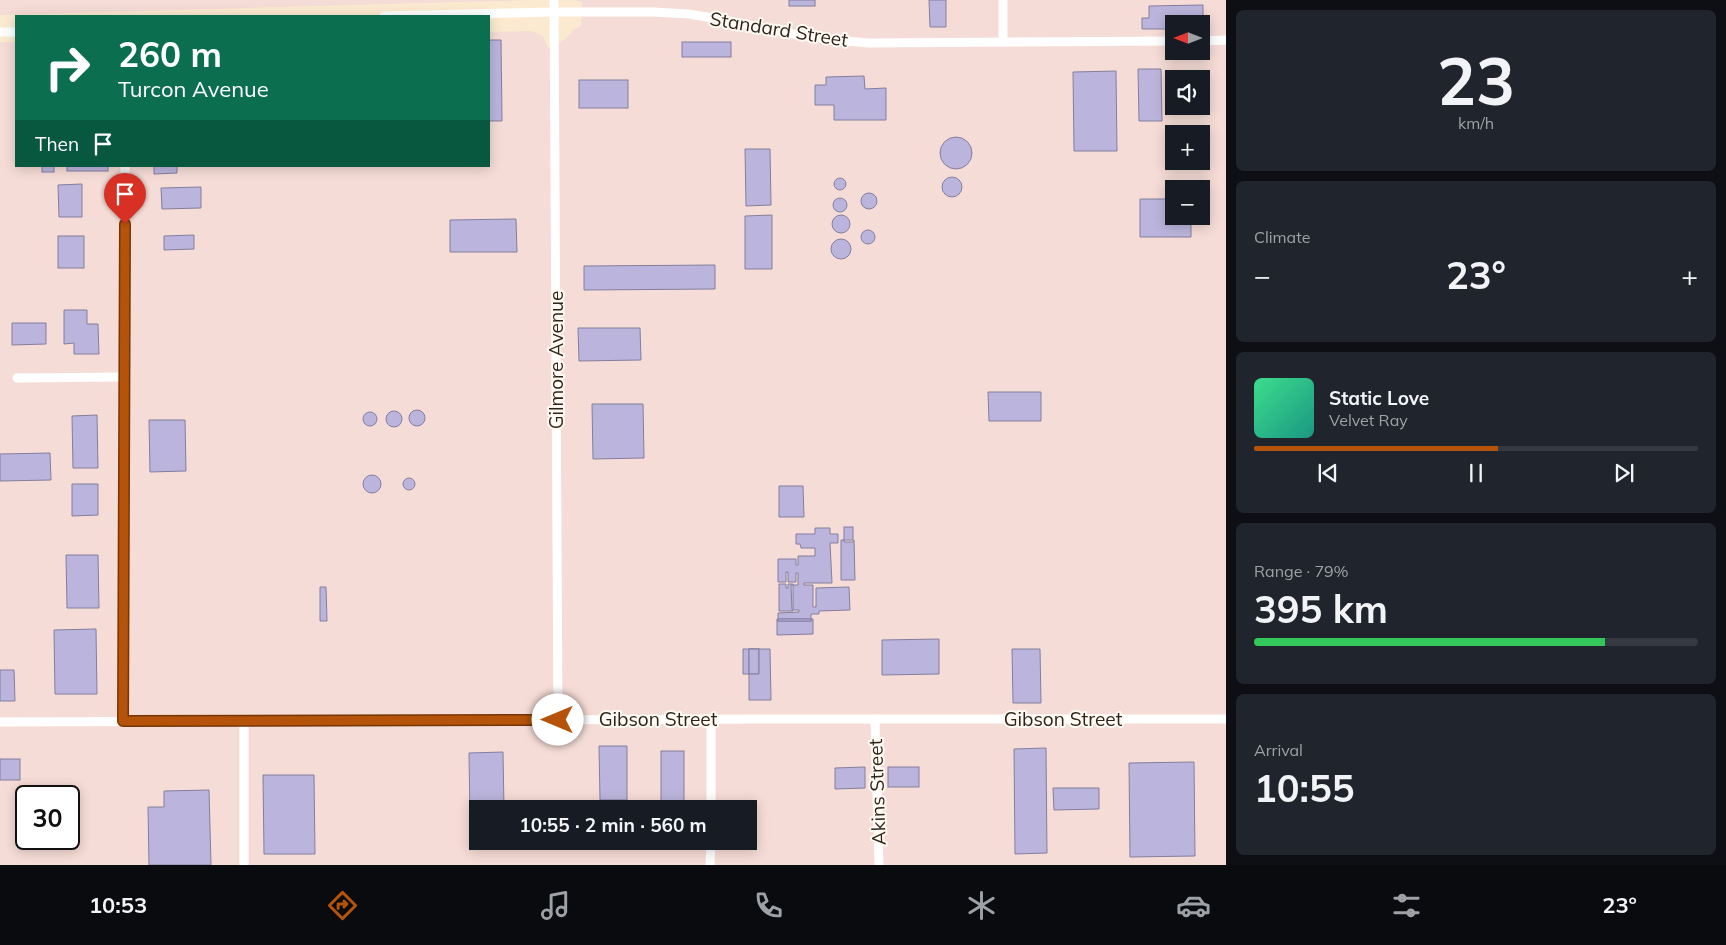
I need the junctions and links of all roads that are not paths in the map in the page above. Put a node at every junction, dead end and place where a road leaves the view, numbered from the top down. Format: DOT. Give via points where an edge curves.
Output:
graph roads {
  1 [pos="554,0"];
  2 [pos="1003,0"];
  3 [pos="554,12"];
  4 [pos="426,15"];
  5 [pos="0,32"];
  6 [pos="15,32"];
  7 [pos="1226,40"];
  8 [pos="1165,41"];
  9 [pos="1210,41"];
  10 [pos="1003,42"];
  11 [pos="125,167"];
  12 [pos="124,377"];
  13 [pos="17,378"];
  14 [pos="711,719"];
  15 [pos="875,719"];
  16 [pos="1226,719"];
  17 [pos="558,720"];
  18 [pos="123,721"];
  19 [pos="244,721"];
  20 [pos="0,722"];
  21 [pos="711,800"];
  22 [pos="710,850"];
  23 [pos="244,865"];
  24 [pos="710,865"];
  25 [pos="879,865"];
  1 -- 3 [label="street, Gilmore Avenue"];
  2 -- 10 [label="street"];
  3 -- 4 [label="street, Standard Street"];
  3 -- 10 [label="street, Standard Street" via="689,14 834,40"];
  3 -- 17 [label="street, Gilmore Avenue"];
  5 -- 6 [label="street"];
  7 -- 9 [label="street"];
  8 -- 10 [label="street, Standard Street"];
  11 -- 12 [label="street"];
  12 -- 13 [label="street"];
  12 -- 18 [label="street"];
  14 -- 15 [label="street, Gibson Street"];
  14 -- 17 [label="street, Gibson Street"];
  14 -- 21 [label="street"];
  15 -- 16 [label="street, Gibson Street"];
  15 -- 25 [label="street, Akins Street"];
  17 -- 19 [label="street, Gibson Street"];
  18 -- 19 [label="street, Gibson Street"];
  18 -- 20 [label="street, Gibson Street"];
  19 -- 23 [label="street"];
  22 -- 24 [label="street"];
}
